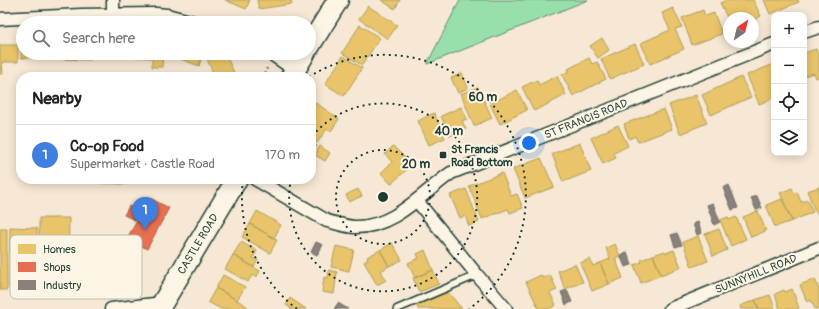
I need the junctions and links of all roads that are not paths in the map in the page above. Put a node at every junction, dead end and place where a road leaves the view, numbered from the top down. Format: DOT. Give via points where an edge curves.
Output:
graph roads {
  1 [pos="113,0"];
  2 [pos="338,0"];
  3 [pos="113,14"];
  4 [pos="68,16"];
  5 [pos="171,16"];
  6 [pos="16,18"];
  7 [pos="0,19"];
  8 [pos="819,26"];
  9 [pos="807,31"];
  10 [pos="316,36"];
  11 [pos="771,45"];
  12 [pos="278,60"];
  13 [pos="301,60"];
  14 [pos="291,72"];
  15 [pos="294,72"];
  16 [pos="234,184"];
  17 [pos="264,184"];
  18 [pos="417,201"];
  19 [pos="819,248"];
  20 [pos="477,275"];
  21 [pos="161,306"];
  22 [pos="111,309"];
  23 [pos="397,309"];
  24 [pos="506,309"];
  25 [pos="670,309"];
  1 -- 3 [label="street"];
  2 -- 10 [label="main road"];
  3 -- 4 [label="street"];
  3 -- 5 [label="street"];
  6 -- 7 [label="street"];
  8 -- 9 [label="street"];
  11 -- 18 [label="street, ST FRANCIS ROAD" via="451,173"];
  12 -- 14 [label="street"];
  13 -- 15 [label="main road"];
  16 -- 21 [label="main road, CASTLE ROAD"];
  17 -- 18 [label="street, ST FRANCIS ROAD" via="327,220 352,227 363,227 389,219"];
  18 -- 20 [label="street"];
  19 -- 25 [label="street, SUNNYHILL ROAD"];
  20 -- 23 [label="lane"];
  20 -- 24 [label="street"];
  21 -- 22 [label="street"];
}
